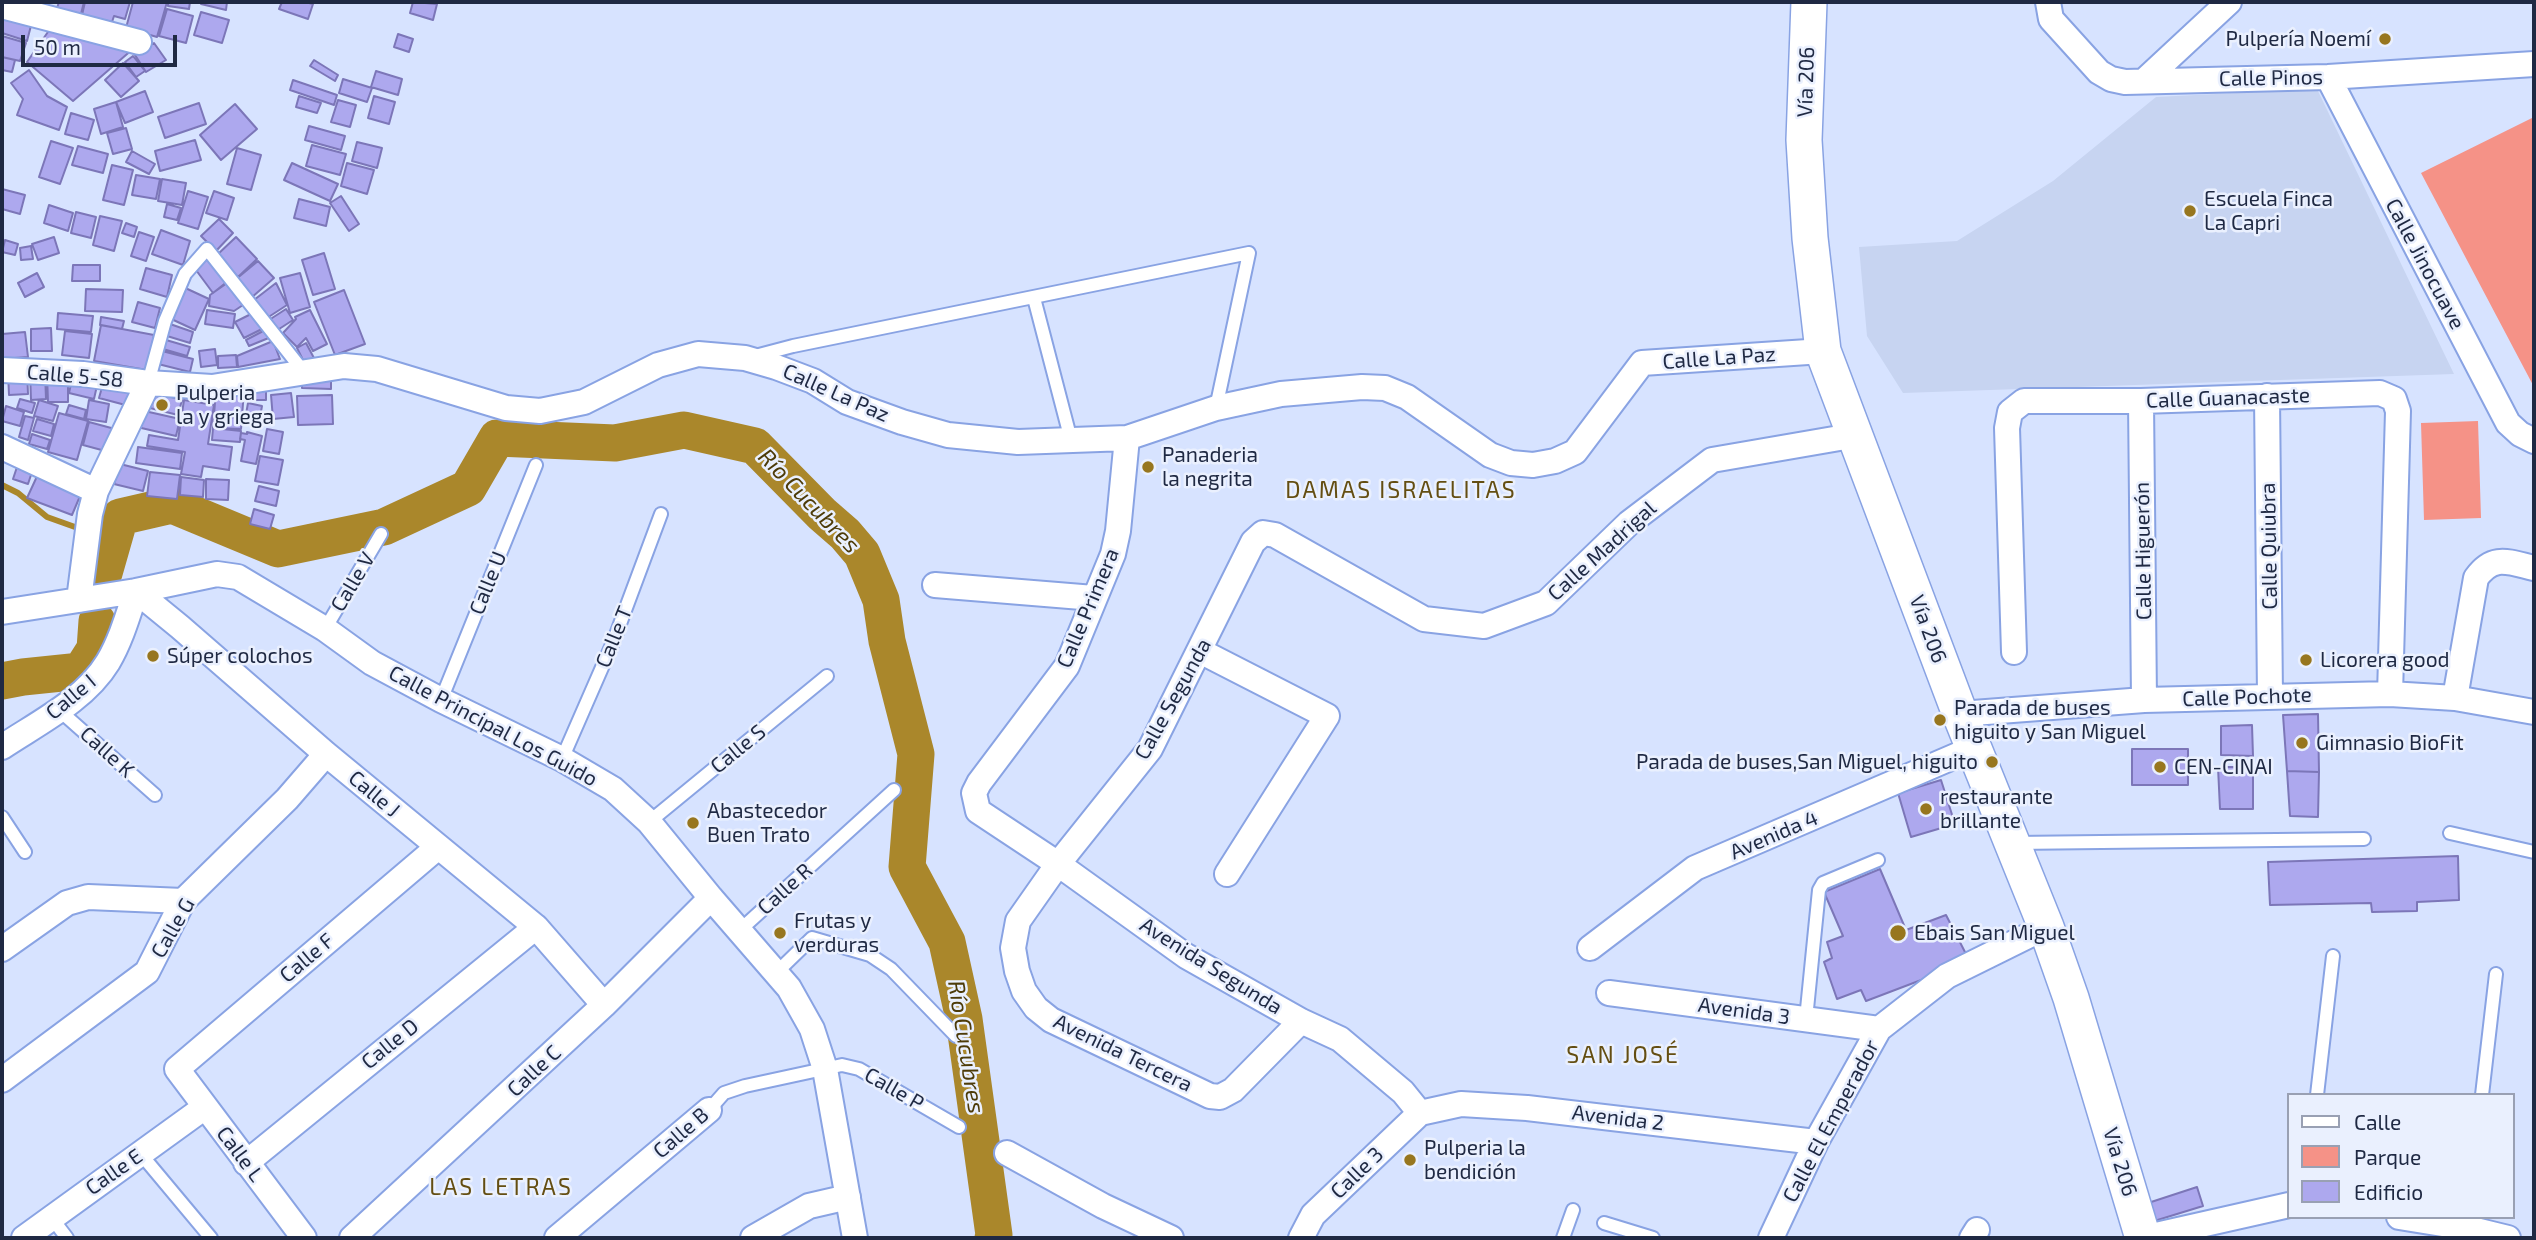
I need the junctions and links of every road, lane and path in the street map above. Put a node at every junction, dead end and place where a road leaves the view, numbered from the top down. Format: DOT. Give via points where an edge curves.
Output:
graph roads {
  1 [pos="1810,2"];
  2 [pos="2048,2"];
  3 [pos="2229,2"];
  4 [pos="2,6"];
  5 [pos="139,42"];
  6 [pos="2534,64"];
  7 [pos="2328,77"];
  8 [pos="2145,80"];
  9 [pos="1034,298"];
  10 [pos="1823,351"];
  11 [pos="745,358"];
  12 [pos="2,370"];
  13 [pos="303,372"];
  14 [pos="148,383"];
  15 [pos="2267,396"];
  16 [pos="2141,401"];
  17 [pos="1216,408"];
  18 [pos="1857,435"];
  19 [pos="1127,438"];
  20 [pos="1071,440"];
  21 [pos="2534,441"];
  22 [pos="2,447"];
  23 [pos="536,465"];
  24 [pos="96,491"];
  25 [pos="661,514"];
  26 [pos="381,534"];
  27 [pos="1275,536"];
  28 [pos="2534,568"];
  29 [pos="935,585"];
  30 [pos="136,591"];
  31 [pos="1094,598"];
  32 [pos="79,600"];
  33 [pos="2,612"];
  34 [pos="325,629"];
  35 [pos="1200,651"];
  36 [pos="2014,652"];
  37 [pos="827,676"];
  38 [pos="2390,694"];
  39 [pos="2270,695"];
  40 [pos="2455,698"];
  41 [pos="441,700"];
  42 [pos="2144,700"];
  43 [pos="59,710"];
  44 [pos="2534,712"];
  45 [pos="1959,714"];
  46 [pos="2,747"];
  47 [pos="1974,748"];
  48 [pos="326,754"];
  49 [pos="562,759"];
  50 [pos="894,790"];
  51 [pos="974,793"];
  52 [pos="155,795"];
  53 [pos="2,817"];
  54 [pos="649,822"];
  55 [pos="2450,833"];
  56 [pos="2364,839"];
  57 [pos="2012,843"];
  58 [pos="438,847"];
  59 [pos="25,852"];
  60 [pos="2534,852"];
  61 [pos="1878,860"];
  62 [pos="1058,864"];
  63 [pos="1227,874"];
  64 [pos="711,898"];
  65 [pos="183,901"];
  66 [pos="536,927"];
  67 [pos="2046,927"];
  68 [pos="739,931"];
  69 [pos="1590,948"];
  70 [pos="2,949"];
  71 [pos="2333,956"];
  72 [pos="776,973"];
  73 [pos="2496,974"];
  74 [pos="1609,993"];
  75 [pos="604,1006"];
  76 [pos="1806,1019"];
  77 [pos="1301,1021"];
  78 [pos="1879,1029"];
  79 [pos="956,1036"];
  80 [pos="177,1069"];
  81 [pos="825,1069"];
  82 [pos="2,1080"];
  83 [pos="2317,1093"];
  84 [pos="2482,1093"];
  85 [pos="205,1107"];
  86 [pos="709,1110"];
  87 [pos="1420,1113"];
  88 [pos="959,1127"];
  89 [pos="1816,1142"];
  90 [pos="141,1153"];
  91 [pos="1007,1153"];
  92 [pos="246,1163"];
  93 [pos="848,1197"];
  94 [pos="2288,1205"];
  95 [pos="1573,1210"];
  96 [pos="51,1217"];
  97 [pos="2422,1219"];
  98 [pos="1604,1223"];
  99 [pos="2468,1223"];
  100 [pos="24,1238"];
  101 [pos="67,1238"];
  102 [pos="211,1238"];
  103 [pos="304,1238"];
  104 [pos="352,1238"];
  105 [pos="557,1238"];
  106 [pos="753,1238"];
  107 [pos="855,1238"];
  108 [pos="1171,1238"];
  109 [pos="1301,1238"];
  110 [pos="1563,1238"];
  111 [pos="1653,1238"];
  112 [pos="1771,1238"];
  113 [pos="2143,1238"];
  114 [pos="2508,1238"];
  1 -- 10 [label="main road, Vía 206" via="1804,140"];
  2 -- 8 [label="street, Calle Pinos" via="2051,19 2099,72 2125,82"];
  3 -- 8 [label="street"];
  4 -- 5 [label="street"];
  6 -- 7 [label="street, Calle Pinos"];
  7 -- 8 [label="street, Calle Pinos"];
  7 -- 21 [label="street, Calle Jinocuave" via="2508,423"];
  9 -- 11 [label="lane"];
  9 -- 17 [label="lane" via="1249,253"];
  9 -- 20 [label="lane"];
  10 -- 17 [label="street, Calle La Paz" via="1642,363 1574,452 1533,465 1490,455 1407,397 1385,388 1281,394"];
  10 -- 18 [label="main road, Vía 206"];
  11 -- 13 [label="street, Calle La Paz" via="698,354 658,365 584,402 540,411 506,408 377,369 344,366"];
  11 -- 20 [label="street, Calle La Paz" via="813,381 847,402 948,435 1018,442"];
  12 -- 14 [label="street, Calle 5-S8"];
  13 -- 14 [label="street, Calle La Paz" via="219,386"];
  13 -- 14 [label="lane" via="207,249 185,275 165,321"];
  14 -- 24 [label="street"];
  15 -- 16 [label="street, Calle Guanacaste"];
  15 -- 38 [label="street, Calle Guanacaste" via="2380,393 2394,400 2398,411"];
  15 -- 39 [label="street, Calle Quiubra"];
  16 -- 36 [label="street, Calle Guanacaste" via="2024,401 2010,412"];
  16 -- 42 [label="street, Calle Higuerón"];
  17 -- 19 [label="street, Calle La Paz"];
  18 -- 27 [label="street, Calle Madrigal" via="1712,460 1629,523 1546,603 1484,626 1424,619"];
  18 -- 45 [label="main road, Vía 206"];
  19 -- 20 [label="street, Calle La Paz"];
  19 -- 31 [label="street, Calle Primera" via="1118,531"];
  22 -- 24 [label="street"];
  23 -- 41 [label="lane, Calle U"];
  24 -- 32 [label="street"];
  25 -- 49 [label="lane, Calle T" via="614,640"];
  26 -- 34 [label="lane, Calle V"];
  27 -- 35 [label="street, Calle Segunda" via="1263,533 1253,542"];
  28 -- 40 [label="street" via="2494,561 2476,578"];
  29 -- 31 [label="street"];
  30 -- 32 [label="street, Calle Principal Los Guido"];
  30 -- 34 [label="street, Calle Principal Los Guido" via="218,574 238,577"];
  30 -- 43 [label="street, Calle I" via="107,663"];
  30 -- 48 [label="street, Calle J"];
  31 -- 51 [label="street, Calle Primera" via="1067,666"];
  32 -- 33 [label="street, Calle Principal Los Guido"];
  34 -- 41 [label="street, Calle Principal Los Guido" via="372,663"];
  35 -- 62 [label="street, Calle Segunda" via="1150,749"];
  35 -- 63 [label="street" via="1328,716"];
  37 -- 54 [label="lane, Calle S"];
  38 -- 39 [label="street, Calle Pochote"];
  38 -- 40 [label="street, Calle Pochote"];
  39 -- 42 [label="street, Calle Pochote"];
  40 -- 44 [label="street, Calle Pochote"];
  41 -- 49 [label="street, Calle Principal Los Guido"];
  42 -- 45 [label="street, Calle Pochote"];
  43 -- 46 [label="street, Calle I"];
  43 -- 52 [label="lane, Calle K"];
  45 -- 47 [label="main road, Vía 206"];
  47 -- 57 [label="main road, Vía 206"];
  47 -- 69 [label="street, Avenida 4" via="1695,868"];
  48 -- 58 [label="street, Calle J"];
  48 -- 65 [label="street, Calle G"];
  49 -- 54 [label="street, Calle Principal Los Guido" via="612,789"];
  50 -- 68 [label="lane, Calle R"];
  51 -- 62 [label="street, Avenida Segunda" via="978,811"];
  53 -- 59 [label="lane"];
  54 -- 64 [label="street, Calle Principal Los Guido"];
  55 -- 60 [label="lane"];
  56 -- 57 [label="lane"];
  57 -- 67 [label="main road, Vía 206"];
  58 -- 66 [label="street, Calle J"];
  58 -- 80 [label="street, Calle F"];
  61 -- 76 [label="lane" via="1823,883 1819,890"];
  62 -- 77 [label="street, Avenida Segunda" via="1186,956"];
  62 -- 77 [label="street, Avenida Tercera" via="1018,921 1013,948 1024,991 1051,1020 1220,1097 1233,1090"];
  64 -- 68 [label="street, Calle Principal Los Guido"];
  64 -- 75 [label="street, Calle C"];
  65 -- 70 [label="street" via="88,897 67,903"];
  65 -- 82 [label="street, Calle G" via="148,972"];
  66 -- 75 [label="street, Calle J"];
  66 -- 92 [label="street, Calle D"];
  67 -- 78 [label="street, Calle El Emperador" via="1947,976"];
  67 -- 113 [label="main road, Vía 206"];
  68 -- 72 [label="street, Calle Principal Los Guido"];
  71 -- 83 [label="lane"];
  72 -- 79 [label="lane" via="812,938 870,955 891,969"];
  72 -- 81 [label="street, Calle Principal Los Guido" via="812,1029"];
  73 -- 84 [label="lane"];
  74 -- 76 [label="street, Avenida 3"];
  75 -- 104 [label="street, Calle C"];
  76 -- 78 [label="street, Avenida 3"];
  77 -- 87 [label="street, Avenida Segunda" via="1340,1039 1403,1092"];
  78 -- 89 [label="street, Calle El Emperador"];
  80 -- 85 [label="street, Calle L"];
  81 -- 86 [label="lane, Calle B" via="724,1093"];
  81 -- 88 [label="lane, Calle P" via="842,1065 859,1069"];
  81 -- 93 [label="street, Calle Principal Los Guido"];
  85 -- 90 [label="street, Calle E"];
  85 -- 92 [label="street, Calle L"];
  86 -- 105 [label="street, Calle B"];
  87 -- 89 [label="street, Avenida 2" via="1461,1104 1527,1108"];
  87 -- 109 [label="street, Calle 3" via="1313,1215"];
  89 -- 112 [label="street, Calle El Emperador"];
  90 -- 96 [label="street, Calle E"];
  90 -- 102 [label="lane"];
  91 -- 108 [label="street"];
  92 -- 103 [label="street, Calle L"];
  93 -- 106 [label="street" via="809,1206"];
  93 -- 107 [label="street, Calle Principal Los Guido"];
  94 -- 113 [label="street"];
  95 -- 110 [label="lane"];
  96 -- 100 [label="street, Calle E"];
  96 -- 101 [label="lane"];
  97 -- 99 [label="street"];
  98 -- 111 [label="lane"];
  99 -- 114 [label="street"];
}
